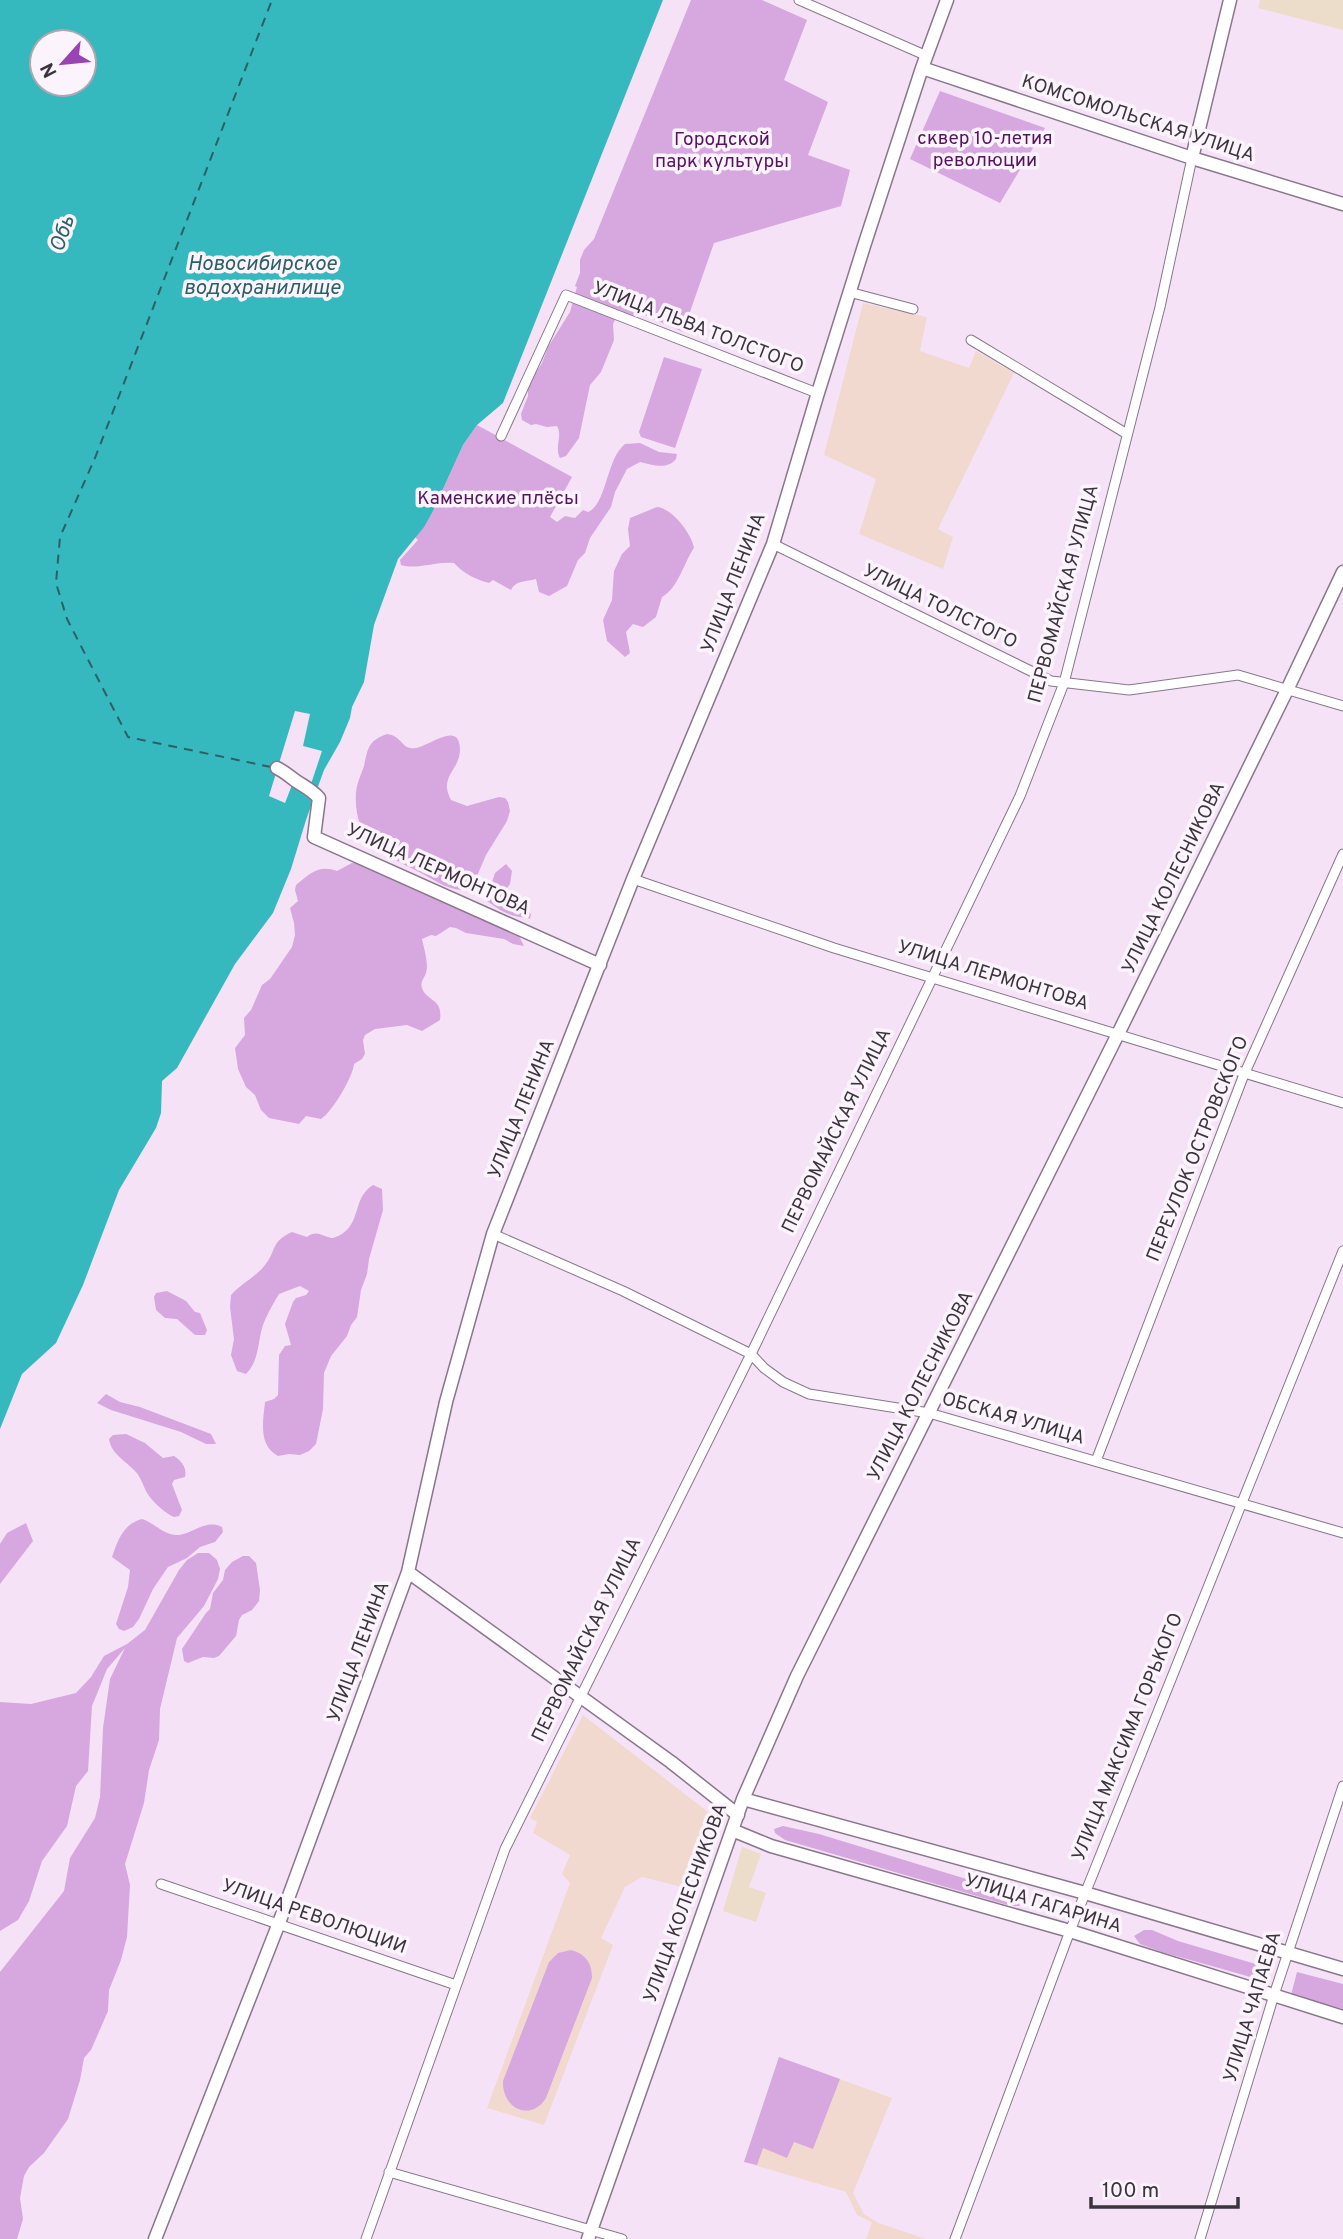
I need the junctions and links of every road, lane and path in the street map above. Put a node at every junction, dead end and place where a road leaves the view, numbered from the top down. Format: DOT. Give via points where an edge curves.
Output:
graph roads {
  1 [pos="799,0"];
  2 [pos="947,0"];
  3 [pos="1230,0"];
  4 [pos="925,62"];
  5 [pos="1192,158"];
  6 [pos="1343,204"];
  7 [pos="849,292"];
  8 [pos="913,309"];
  9 [pos="971,340"];
  10 [pos="817,393"];
  11 [pos="1127,434"];
  12 [pos="501,436"];
  13 [pos="773,544"];
  14 [pos="1343,572"];
  15 [pos="1063,683"];
  16 [pos="1287,690"];
  17 [pos="1343,706"];
  18 [pos="277,768"];
  19 [pos="1343,854"];
  20 [pos="633,879"];
  21 [pos="600,965"];
  22 [pos="932,976"];
  23 [pos="1118,1034"];
  24 [pos="1244,1073"];
  25 [pos="1343,1103"];
  26 [pos="493,1234"];
  27 [pos="1343,1251"];
  28 [pos="751,1354"];
  29 [pos="929,1413"];
  30 [pos="1096,1461"];
  31 [pos="1241,1503"];
  32 [pos="1343,1534"];
  33 [pos="408,1572"];
  34 [pos="580,1697"];
  35 [pos="1343,1786"];
  36 [pos="743,1799"];
  37 [pos="738,1815"];
  38 [pos="732,1830"];
  39 [pos="161,1884"];
  40 [pos="1085,1894"];
  41 [pos="279,1923"];
  42 [pos="1070,1931"];
  43 [pos="1288,1954"];
  44 [pos="1343,1969"];
  45 [pos="456,1985"];
  46 [pos="1274,1995"];
  47 [pos="1343,2017"];
  48 [pos="389,2172"];
  49 [pos="589,2234"];
  50 [pos="155,2239"];
  51 [pos="366,2239"];
  52 [pos="622,2239"];
  53 [pos="955,2239"];
  54 [pos="1200,2239"];
  1 -- 4 [label="street, КОМСОМОЛЬСКАЯ УЛИЦА"];
  2 -- 4 [label="street, УЛИЦА ЛЕНИНА"];
  3 -- 5 [label="street, ПЕРВОМАЙСКАЯ УЛИЦА"];
  4 -- 5 [label="street, КОМСОМОЛЬСКАЯ УЛИЦА"];
  4 -- 7 [label="street, УЛИЦА ЛЕНИНА"];
  5 -- 6 [label="street, КОМСОМОЛЬСКАЯ УЛИЦА"];
  5 -- 11 [label="street, ПЕРВОМАЙСКАЯ УЛИЦА"];
  7 -- 8 [label="street"];
  7 -- 10 [label="street, УЛИЦА ЛЕНИНА"];
  9 -- 11 [label="street"];
  10 -- 12 [label="street, УЛИЦА ЛЬВА ТОЛСТОГО" via="566,295"];
  10 -- 13 [label="street, УЛИЦА ЛЕНИНА"];
  11 -- 15 [label="street, ПЕРВОМАЙСКАЯ УЛИЦА"];
  13 -- 15 [label="street, УЛИЦА ТОЛСТОГО"];
  13 -- 20 [label="street, УЛИЦА ЛЕНИНА"];
  14 -- 16 [label="street, УЛИЦА КОЛЕСНИКОВА"];
  15 -- 16 [label="street, УЛИЦА ТОЛСТОГО" via="1129,690 1238,675"];
  15 -- 22 [label="street, ПЕРВОМАЙСКАЯ УЛИЦА" via="1020,796"];
  16 -- 17 [label="street, УЛИЦА ТОЛСТОГО"];
  16 -- 23 [label="street, УЛИЦА КОЛЕСНИКОВА"];
  18 -- 21 [label="street, УЛИЦА ЛЕРМОНТОВА" via="320,798 314,836"];
  19 -- 24 [label="street, ПЕРЕУЛОК ОСТРОВСКОГО"];
  20 -- 21 [label="street, УЛИЦА ЛЕНИНА"];
  20 -- 22 [label="street, УЛИЦА ЛЕРМОНТОВА" via="834,948"];
  21 -- 26 [label="street, УЛИЦА ЛЕНИНА"];
  22 -- 23 [label="street, УЛИЦА ЛЕРМОНТОВА"];
  22 -- 28 [label="street, ПЕРВОМАЙСКАЯ УЛИЦА"];
  23 -- 24 [label="street, УЛИЦА ЛЕРМОНТОВА"];
  23 -- 29 [label="street, УЛИЦА КОЛЕСНИКОВА"];
  24 -- 25 [label="street, УЛИЦА ЛЕРМОНТОВА"];
  24 -- 30 [label="street, ПЕРЕУЛОК ОСТРОВСКОГО"];
  26 -- 28 [label="street, ОБСКАЯ УЛИЦА"];
  26 -- 33 [label="street, УЛИЦА ЛЕНИНА" via="446,1402"];
  27 -- 31 [label="street, УЛИЦА МАКСИМА ГОРЬКОГО"];
  28 -- 29 [label="street, ОБСКАЯ УЛИЦА" via="783,1382 809,1394"];
  28 -- 34 [label="street, ПЕРВОМАЙСКАЯ УЛИЦА"];
  29 -- 30 [label="street, ОБСКАЯ УЛИЦА"];
  29 -- 36 [label="street, УЛИЦА КОЛЕСНИКОВА" via="797,1676"];
  30 -- 31 [label="street, ОБСКАЯ УЛИЦА"];
  31 -- 32 [label="street, ОБСКАЯ УЛИЦА"];
  31 -- 40 [label="street, УЛИЦА МАКСИМА ГОРЬКОГО"];
  33 -- 34 [label="street"];
  33 -- 41 [label="street, УЛИЦА ЛЕНИНА"];
  34 -- 37 [label="street"];
  34 -- 45 [label="street, ПЕРВОМАЙСКАЯ УЛИЦА" via="505,1849"];
  35 -- 43 [label="street, УЛИЦА ЧАПАЕВА"];
  36 -- 37 [label="street, УЛИЦА КОЛЕСНИКОВА"];
  36 -- 40 [label="street, УЛИЦА ГАГАРИНА"];
  37 -- 38 [label="street, УЛИЦА КОЛЕСНИКОВА"];
  38 -- 42 [label="street, УЛИЦА ГАГАРИНА" via="771,1846"];
  38 -- 49 [label="street, УЛИЦА КОЛЕСНИКОВА"];
  39 -- 41 [label="street, УЛИЦА РЕВОЛЮЦИИ"];
  40 -- 42 [label="street, УЛИЦА МАКСИМА ГОРЬКОГО"];
  40 -- 43 [label="street, УЛИЦА ГАГАРИНА"];
  41 -- 45 [label="street, УЛИЦА РЕВОЛЮЦИИ"];
  41 -- 50 [label="street, УЛИЦА ЛЕНИНА"];
  42 -- 46 [label="street, УЛИЦА ГАГАРИНА"];
  42 -- 53 [label="street, УЛИЦА МАКСИМА ГОРЬКОГО"];
  43 -- 44 [label="street, УЛИЦА ГАГАРИНА"];
  43 -- 46 [label="street, УЛИЦА ЧАПАЕВА"];
  45 -- 48 [label="street, ПЕРВОМАЙСКАЯ УЛИЦА"];
  46 -- 47 [label="street, УЛИЦА ГАГАРИНА"];
  46 -- 54 [label="street, УЛИЦА ЧАПАЕВА"];
  48 -- 49 [label="street"];
  48 -- 51 [label="street, ПЕРВОМАЙСКАЯ УЛИЦА"];
  49 -- 52 [label="street"];
}
